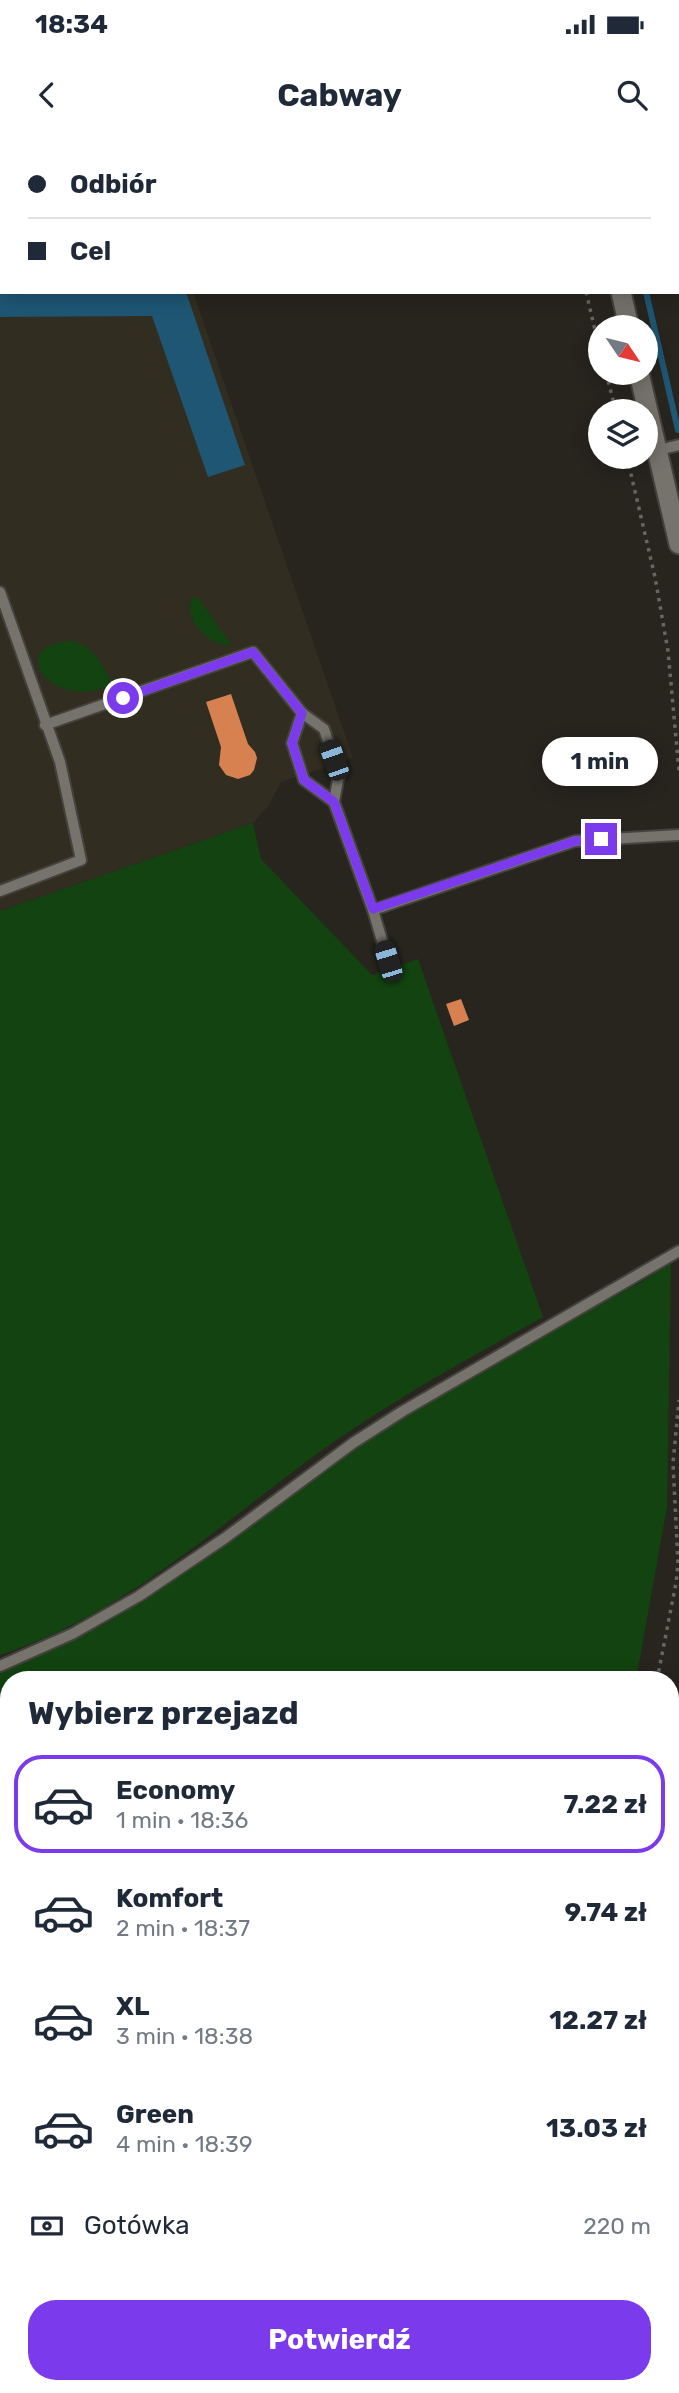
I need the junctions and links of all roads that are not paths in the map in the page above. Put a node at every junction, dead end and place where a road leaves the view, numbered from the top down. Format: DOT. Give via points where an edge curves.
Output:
graph roads {
  1 [pos="621,294"];
  2 [pos="626,315"];
  3 [pos="679,445"];
  4 [pos="658,450"];
  5 [pos="679,544"];
  6 [pos="0,592"];
  7 [pos="302,713"];
  8 [pos="46,725"];
  9 [pos="334,802"];
  10 [pos="679,835"];
  11 [pos="0,891"];
  12 [pos="373,909"];
  13 [pos="388,961"];
  14 [pos="679,1251"];
  15 [pos="0,1665"];
  1 -- 2 [label="main road"];
  3 -- 4 [label="lane"];
  4 -- 5 [label="main road"];
  6 -- 8 [label="lane"];
  7 -- 8 [label="lane" via="253,652"];
  7 -- 9 [label="lane" via="324,729 339,774"];
  7 -- 9 [label="lane" via="292,743 304,780"];
  8 -- 11 [label="lane" via="60,762 81,860"];
  9 -- 12 [label="lane"];
  10 -- 12 [label="lane" via="575,841"];
  12 -- 13 [label="lane"];
  14 -- 15 [label="lane" via="393,1417 139,1596 72,1634"];
}
